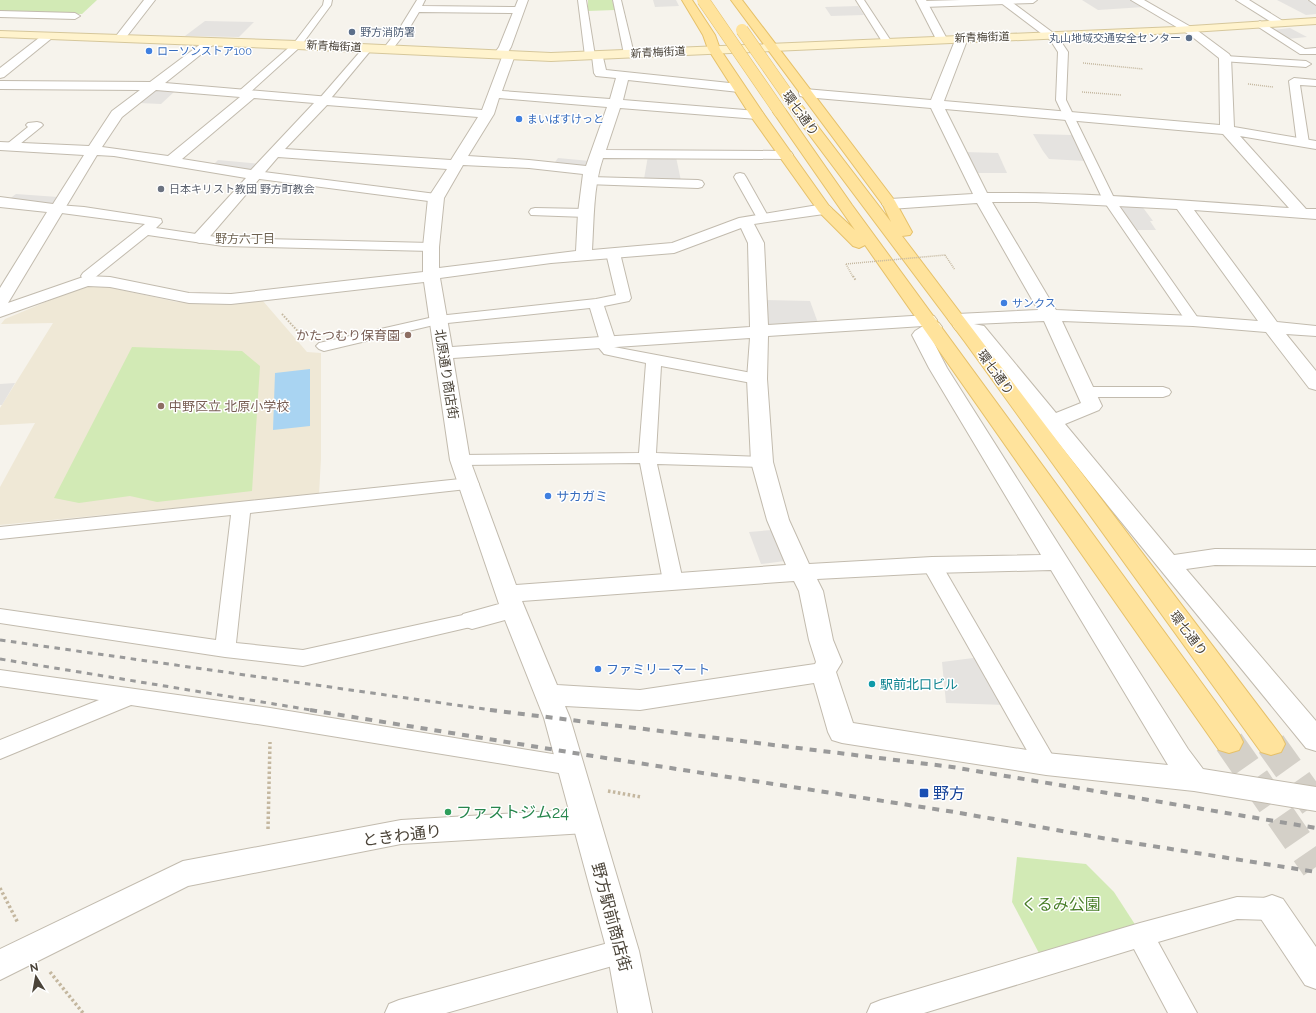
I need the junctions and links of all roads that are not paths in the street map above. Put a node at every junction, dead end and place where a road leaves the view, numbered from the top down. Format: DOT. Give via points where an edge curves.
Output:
graph roads {
  1 [pos="150,0"];
  2 [pos="328,0"];
  3 [pos="421,0"];
  4 [pos="582,0"];
  5 [pos="618,0"];
  6 [pos="687,0"];
  7 [pos="703,0"];
  8 [pos="736,0"];
  9 [pos="860,0"];
  10 [pos="1033,0"];
  11 [pos="1136,0"];
  12 [pos="1241,0"];
  13 [pos="1313,0"];
  14 [pos="1003,1"];
  15 [pos="922,2"];
  16 [pos="1316,2"];
  17 [pos="521,5"];
  18 [pos="416,9"];
  19 [pos="0,14"];
  20 [pos="75,16"];
  21 [pos="734,19"];
  22 [pos="1316,20"];
  23 [pos="1280,23"];
  24 [pos="1260,24"];
  25 [pos="1187,29"];
  26 [pos="0,34"];
  27 [pos="1050,35"];
  28 [pos="48,36"];
  29 [pos="120,38"];
  30 [pos="962,38"];
  31 [pos="941,39"];
  32 [pos="886,41"];
  33 [pos="210,42"];
  34 [pos="297,44"];
  35 [pos="770,47"];
  36 [pos="368,48"];
  37 [pos="388,49"];
  38 [pos="714,49"];
  39 [pos="1316,51"];
  40 [pos="629,54"];
  41 [pos="504,55"];
  42 [pos="594,56"];
  43 [pos="1225,59"];
  44 [pos="1306,64"];
  45 [pos="0,74"];
  46 [pos="623,76"];
  47 [pos="1316,83"];
  48 [pos="0,85"];
  49 [pos="152,86"];
  50 [pos="739,88"];
  51 [pos="805,93"];
  52 [pos="495,94"];
  53 [pos="246,95"];
  54 [pos="323,101"];
  55 [pos="615,104"];
  56 [pos="936,104"];
  57 [pos="487,114"];
  58 [pos="757,115"];
  59 [pos="1070,116"];
  60 [pos="32,125"];
  61 [pos="1227,130"];
  62 [pos="1309,144"];
  63 [pos="5,146"];
  64 [pos="93,151"];
  65 [pos="274,153"];
  66 [pos="597,154"];
  67 [pos="786,154"];
  68 [pos="171,161"];
  69 [pos="456,163"];
  70 [pos="256,175"];
  71 [pos="590,176"];
  72 [pos="740,177"];
  73 [pos="698,184"];
  74 [pos="436,198"];
  75 [pos="982,198"];
  76 [pos="1109,200"];
  77 [pos="0,202"];
  78 [pos="890,204"];
  79 [pos="1181,204"];
  80 [pos="58,209"];
  81 [pos="824,209"];
  82 [pos="535,212"];
  83 [pos="586,213"];
  84 [pos="1312,214"];
  85 [pos="754,220"];
  86 [pos="146,232"];
  87 [pos="200,238"];
  88 [pos="431,247"];
  89 [pos="613,253"];
  90 [pos="584,256"];
  91 [pos="431,274"];
  92 [pos="87,279"];
  93 [pos="929,282"];
  94 [pos="902,285"];
  95 [pos="2,294"];
  96 [pos="596,303"];
  97 [pos="0,312"];
  98 [pos="1050,315"];
  99 [pos="438,320"];
  100 [pos="959,322"];
  101 [pos="1193,322"];
  102 [pos="931,324"];
  103 [pos="1272,328"];
  104 [pos="1316,331"];
  105 [pos="759,332"];
  106 [pos="605,342"];
  107 [pos="324,346"];
  108 [pos="444,354"];
  109 [pos="654,360"];
  110 [pos="1310,368"];
  111 [pos="757,378"];
  112 [pos="1316,384"];
  113 [pos="1086,392"];
  114 [pos="1163,392"];
  115 [pos="1052,422"];
  116 [pos="647,458"];
  117 [pos="460,460"];
  118 [pos="762,462"];
  119 [pos="470,484"];
  120 [pos="241,508"];
  121 [pos="0,533"];
  122 [pos="1316,558"];
  123 [pos="1058,562"];
  124 [pos="1170,563"];
  125 [pos="932,565"];
  126 [pos="801,572"];
  127 [pos="673,581"];
  128 [pos="511,602"];
  129 [pos="0,616"];
  130 [pos="472,620"];
  131 [pos="225,649"];
  132 [pos="823,672"];
  133 [pos="0,678"];
  134 [pos="548,695"];
  135 [pos="129,696"];
  136 [pos="1316,740"];
  137 [pos="1229,742"];
  138 [pos="1271,744"];
  139 [pos="0,750"];
  140 [pos="1046,764"];
  141 [pos="571,766"];
  142 [pos="1194,778"];
  143 [pos="1316,800"];
  144 [pos="586,821"];
  145 [pos="1272,909"];
  146 [pos="1140,935"];
  147 [pos="623,951"];
  148 [pos="0,965"];
  149 [pos="1316,974"];
  150 [pos="399,1013"];
  151 [pos="635,1013"];
  152 [pos="881,1013"];
  153 [pos="1183,1013"];
  1 -- 29 [label="street"];
  2 -- 34 [label="lane" via="328,5"];
  3 -- 18 [label="lane"];
  4 -- 42 [label="lane"];
  5 -- 40 [label="lane"];
  6 -- 38 [label="main road" via="709,35"];
  7 -- 94 [label="main road, 環七通り, bridge"];
  8 -- 35 [label="main road"];
  9 -- 32 [label="lane"];
  10 -- 14 [label="lane"];
  11 -- 25 [label="street"];
  12 -- 23 [label="street"];
  13 -- 16 [label="lane"];
  14 -- 15 [label="lane"];
  14 -- 27 [label="street"];
  15 -- 31 [label="street"];
  17 -- 18 [label="lane"];
  17 -- 41 [label="street, 北原通り商店街"];
  18 -- 37 [label="lane"];
  19 -- 20 [label="lane"];
  21 -- 93 [label="main road, 環七通り, bridge" via="798,110"];
  22 -- 23 [label="main road, 新青梅街道"];
  23 -- 24 [label="main road, 新青梅街道"];
  24 -- 25 [label="main road, 新青梅街道"];
  24 -- 39 [label="lane" via="1303,52"];
  25 -- 27 [label="main road, 新青梅街道"];
  25 -- 43 [label="street"];
  26 -- 28 [label="main road, 新青梅街道"];
  27 -- 30 [label="main road, 新青梅街道"];
  27 -- 59 [label="lane" via="1063,52 1061,100"];
  28 -- 29 [label="main road, 新青梅街道"];
  28 -- 45 [label="street"];
  29 -- 33 [label="main road, 新青梅街道"];
  30 -- 31 [label="main road, 新青梅街道"];
  30 -- 56 [label="street"];
  31 -- 32 [label="main road, 新青梅街道"];
  32 -- 35 [label="main road, 新青梅街道"];
  33 -- 34 [label="main road, 新青梅街道"];
  33 -- 49 [label="street"];
  34 -- 36 [label="main road, 新青梅街道"];
  34 -- 53 [label="lane"];
  35 -- 38 [label="main road, 新青梅街道"];
  35 -- 51 [label="main road"];
  36 -- 37 [label="main road, 新青梅街道"];
  36 -- 54 [label="lane"];
  37 -- 41 [label="main road, 新青梅街道"];
  38 -- 40 [label="main road, 新青梅街道"];
  38 -- 50 [label="main road"];
  40 -- 42 [label="main road, 新青梅街道"];
  41 -- 42 [label="main road, 新青梅街道"];
  41 -- 52 [label="street, 北原通り商店街"];
  42 -- 46 [label="street" via="600,73"];
  43 -- 44 [label="lane"];
  43 -- 61 [label="street"];
  46 -- 50 [label="street"];
  46 -- 55 [label="street"];
  47 -- 62 [label="lane" via="1294,81"];
  48 -- 49 [label="street"];
  49 -- 53 [label="street"];
  49 -- 64 [label="street" via="117,114"];
  50 -- 58 [label="main road"];
  51 -- 56 [label="street"];
  51 -- 78 [label="main road"];
  52 -- 55 [label="street"];
  52 -- 57 [label="street, 北原通り商店街"];
  53 -- 54 [label="street"];
  53 -- 68 [label="street"];
  54 -- 57 [label="street"];
  54 -- 65 [label="street"];
  55 -- 58 [label="street"];
  55 -- 66 [label="street"];
  56 -- 59 [label="street"];
  56 -- 75 [label="street"];
  57 -- 69 [label="street, 北原通り商店街"];
  58 -- 67 [label="main road"];
  59 -- 61 [label="street"];
  59 -- 76 [label="lane"];
  60 -- 63 [label="lane" via="37,125"];
  61 -- 62 [label="street"];
  61 -- 84 [label="street"];
  63 -- 64 [label="street"];
  64 -- 68 [label="street"];
  64 -- 80 [label="street"];
  65 -- 69 [label="street"];
  65 -- 70 [label="street"];
  66 -- 67 [label="street"];
  66 -- 71 [label="street"];
  67 -- 81 [label="main road"];
  68 -- 70 [label="street"];
  69 -- 71 [label="street" via="529,164"];
  69 -- 74 [label="street, 北原通り商店街"];
  70 -- 74 [label="lane"];
  70 -- 87 [label="street"];
  71 -- 73 [label="lane"];
  71 -- 83 [label="street"];
  72 -- 85 [label="lane"];
  74 -- 88 [label="street, 北原通り商店街"];
  75 -- 76 [label="street"];
  75 -- 78 [label="street"];
  75 -- 98 [label="street"];
  76 -- 79 [label="street"];
  76 -- 101 [label="lane"];
  77 -- 80 [label="street"];
  78 -- 93 [label="main road"];
  79 -- 84 [label="street"];
  79 -- 103 [label="street"];
  80 -- 86 [label="lane" via="156,222"];
  80 -- 95 [label="street"];
  81 -- 85 [label="street"];
  81 -- 94 [label="main road"];
  82 -- 83 [label="lane"];
  83 -- 90 [label="street"];
  85 -- 89 [label="street" via="674,248"];
  85 -- 105 [label="street"];
  86 -- 87 [label="lane"];
  86 -- 92 [label="lane"];
  87 -- 88 [label="lane" via="223,242"];
  88 -- 91 [label="street, 北原通り商店街"];
  89 -- 90 [label="street"];
  89 -- 96 [label="lane" via="624,298"];
  90 -- 91 [label="street"];
  91 -- 92 [label="street" via="417,278 230,300 189,298"];
  91 -- 99 [label="street, 北原通り商店街"];
  92 -- 97 [label="street"];
  93 -- 100 [label="main road, 環七通り"];
  94 -- 102 [label="main road, 環七通り"];
  96 -- 99 [label="lane"];
  96 -- 106 [label="lane"];
  98 -- 100 [label="street"];
  98 -- 101 [label="street"];
  98 -- 113 [label="street"];
  99 -- 107 [label="lane"];
  99 -- 108 [label="street, 北原通り商店街"];
  100 -- 115 [label="street" via="978,330"];
  100 -- 138 [label="main road, 環七通り"];
  101 -- 103 [label="street"];
  102 -- 105 [label="street"];
  102 -- 123 [label="street" via="922,335 938,368"];
  102 -- 137 [label="main road, 環七通り"];
  103 -- 104 [label="street"];
  103 -- 110 [label="street"];
  105 -- 106 [label="street"];
  105 -- 111 [label="street"];
  106 -- 108 [label="street"];
  106 -- 109 [label="lane" via="610,351"];
  108 -- 117 [label="street, 北原通り商店街"];
  109 -- 111 [label="lane"];
  109 -- 116 [label="lane"];
  110 -- 112 [label="street"];
  111 -- 118 [label="street"];
  113 -- 114 [label="lane"];
  113 -- 115 [label="street" via="1092,406"];
  115 -- 124 [label="street"];
  116 -- 117 [label="lane"];
  116 -- 118 [label="lane"];
  116 -- 127 [label="lane"];
  117 -- 119 [label="street, 北原通り商店街"];
  118 -- 126 [label="street" via="778,520"];
  119 -- 120 [label="lane"];
  119 -- 128 [label="street, 北原通り商店街"];
  120 -- 121 [label="lane"];
  120 -- 131 [label="lane"];
  122 -- 124 [label="street" via="1215,557"];
  123 -- 125 [label="street"];
  123 -- 142 [label="street"];
  124 -- 136 [label="street"];
  125 -- 126 [label="street"];
  125 -- 140 [label="lane"];
  126 -- 127 [label="street"];
  126 -- 132 [label="street" via="811,591 821,640 829,662"];
  127 -- 128 [label="street"];
  128 -- 130 [label="street"];
  128 -- 134 [label="street, 北原通り商店街"];
  129 -- 131 [label="lane"];
  130 -- 131 [label="lane" via="304,658"];
  132 -- 134 [label="street" via="640,700"];
  132 -- 140 [label="street" via="842,732"];
  133 -- 135 [label="lane"];
  134 -- 141 [label="street, 北原通り商店街"];
  135 -- 139 [label="lane"];
  135 -- 141 [label="lane"];
  140 -- 142 [label="street"];
  141 -- 144 [label="street, 野方駅前商店街"];
  142 -- 143 [label="street"];
  144 -- 147 [label="street, 野方駅前商店街"];
  144 -- 148 [label="street, ときわ通り" via="401,832 183,874"];
  145 -- 146 [label="lane" via="1237,908"];
  145 -- 149 [label="street"];
  146 -- 152 [label="lane"];
  146 -- 153 [label="lane"];
  147 -- 150 [label="lane"];
  147 -- 151 [label="street, 野方駅前商店街"];
}
